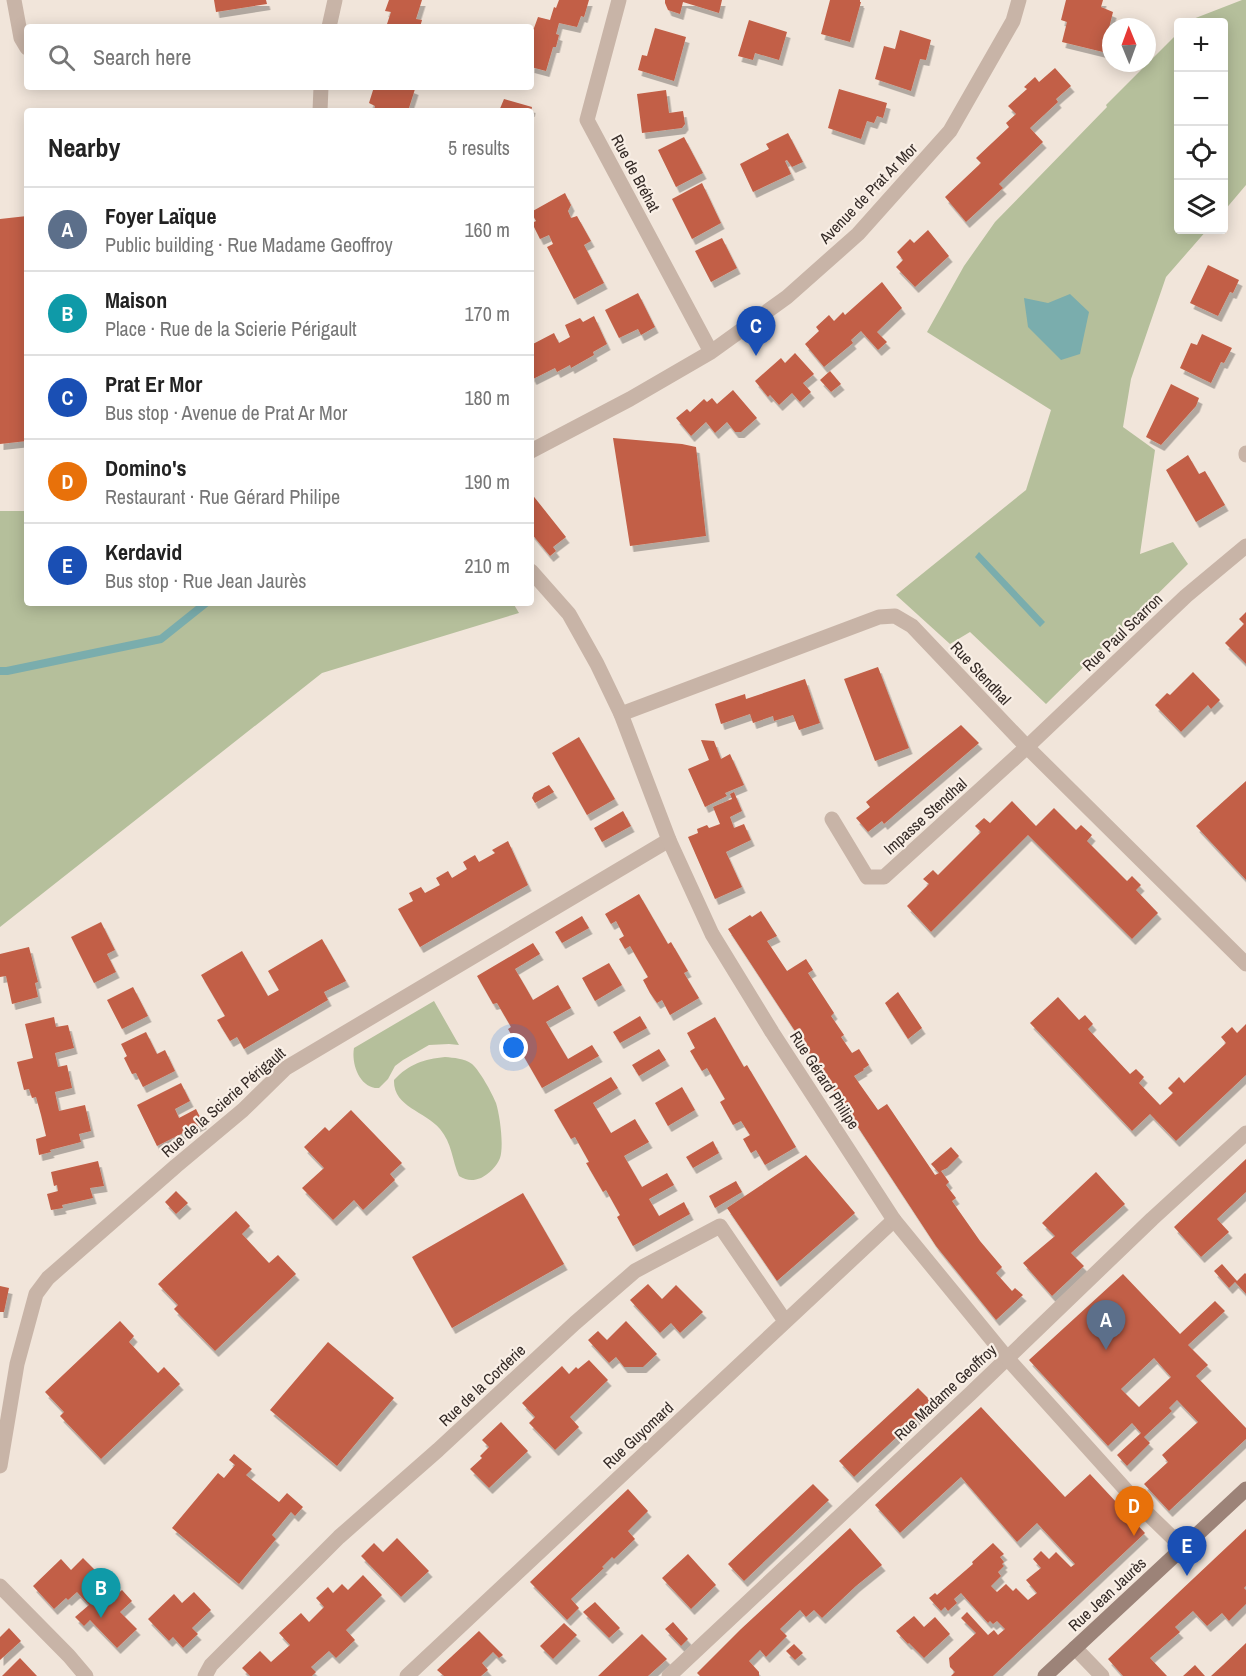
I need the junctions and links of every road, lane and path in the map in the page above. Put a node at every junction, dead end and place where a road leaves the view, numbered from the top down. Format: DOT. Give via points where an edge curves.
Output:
graph roads {
  1 [pos="14,0"];
  2 [pos="335,0"];
  3 [pos="619,0"];
  4 [pos="1019,0"];
  5 [pos="330,24"];
  6 [pos="24,43"];
  7 [pos="321,90"];
  8 [pos="320,108"];
  9 [pos="711,352"];
  10 [pos="534,449"];
  11 [pos="1246,546"];
  12 [pos="534,574"];
  13 [pos="621,714"];
  14 [pos="1027,747"];
  15 [pos="832,819"];
  16 [pos="669,840"];
  17 [pos="1246,964"];
  18 [pos="1246,1133"];
  19 [pos="894,1220"];
  20 [pos="785,1321"];
  21 [pos="1007,1358"];
  22 [pos="0,1466"];
  23 [pos="1246,1489"];
  24 [pos="1183,1548"];
  25 [pos="0,1586"];
  26 [pos="1075,1647"];
  27 [pos="86,1676"];
  28 [pos="205,1676"];
  29 [pos="407,1676"];
  30 [pos="669,1676"];
  31 [pos="1045,1676"];
  32 [pos="1102,1676"];
  1 -- 6 [label="street"];
  2 -- 5 [label="street"];
  3 -- 9 [label="street, Rue de Bréhat" via="587,120"];
  4 -- 9 [label="street, Avenue de Prat Ar Mor" via="1013,21 950,131 858,234 787,297"];
  7 -- 8 [label="street"];
  9 -- 10 [label="street, Avenue de Prat Ar Mor"];
  11 -- 14 [label="street, Rue Paul Scarron" via="1186,596"];
  12 -- 13 [label="street, Rue Gérard Philipe" via="569,614"];
  13 -- 14 [label="street, Rue Stendhal" via="879,617 896,616 912,626"];
  13 -- 16 [label="street, Rue Gérard Philipe"];
  14 -- 15 [label="street, Impasse Stendhal" via="884,877 867,877"];
  14 -- 17 [label="street, Rue Stendhal"];
  16 -- 19 [label="street, Rue Gérard Philipe" via="712,934"];
  16 -- 22 [label="street, Rue de la Scierie Périgault" via="286,1068 243,1110 48,1278 36,1294 17,1365"];
  18 -- 21 [label="street, Rue Madame Geoffroy"];
  19 -- 20 [label="street, Rue Guyomard"];
  19 -- 21 [label="street, Rue Gérard Philipe"];
  20 -- 28 [label="street, Rue de la Corderie" via="720,1226 635,1271 339,1537 211,1665"];
  20 -- 29 [label="street, Rue Guyomard"];
  21 -- 24 [label="street, Rue Gérard Philipe"];
  21 -- 30 [label="street, Rue Madame Geoffroy"];
  23 -- 24 [label="main road, Rue Jean Jaurès"];
  24 -- 26 [label="main road, Rue Jean Jaurès"];
  25 -- 27 [label="street"];
  26 -- 31 [label="main road, Rue Jean Jaurès"];
  26 -- 32 [label="street"];
}
